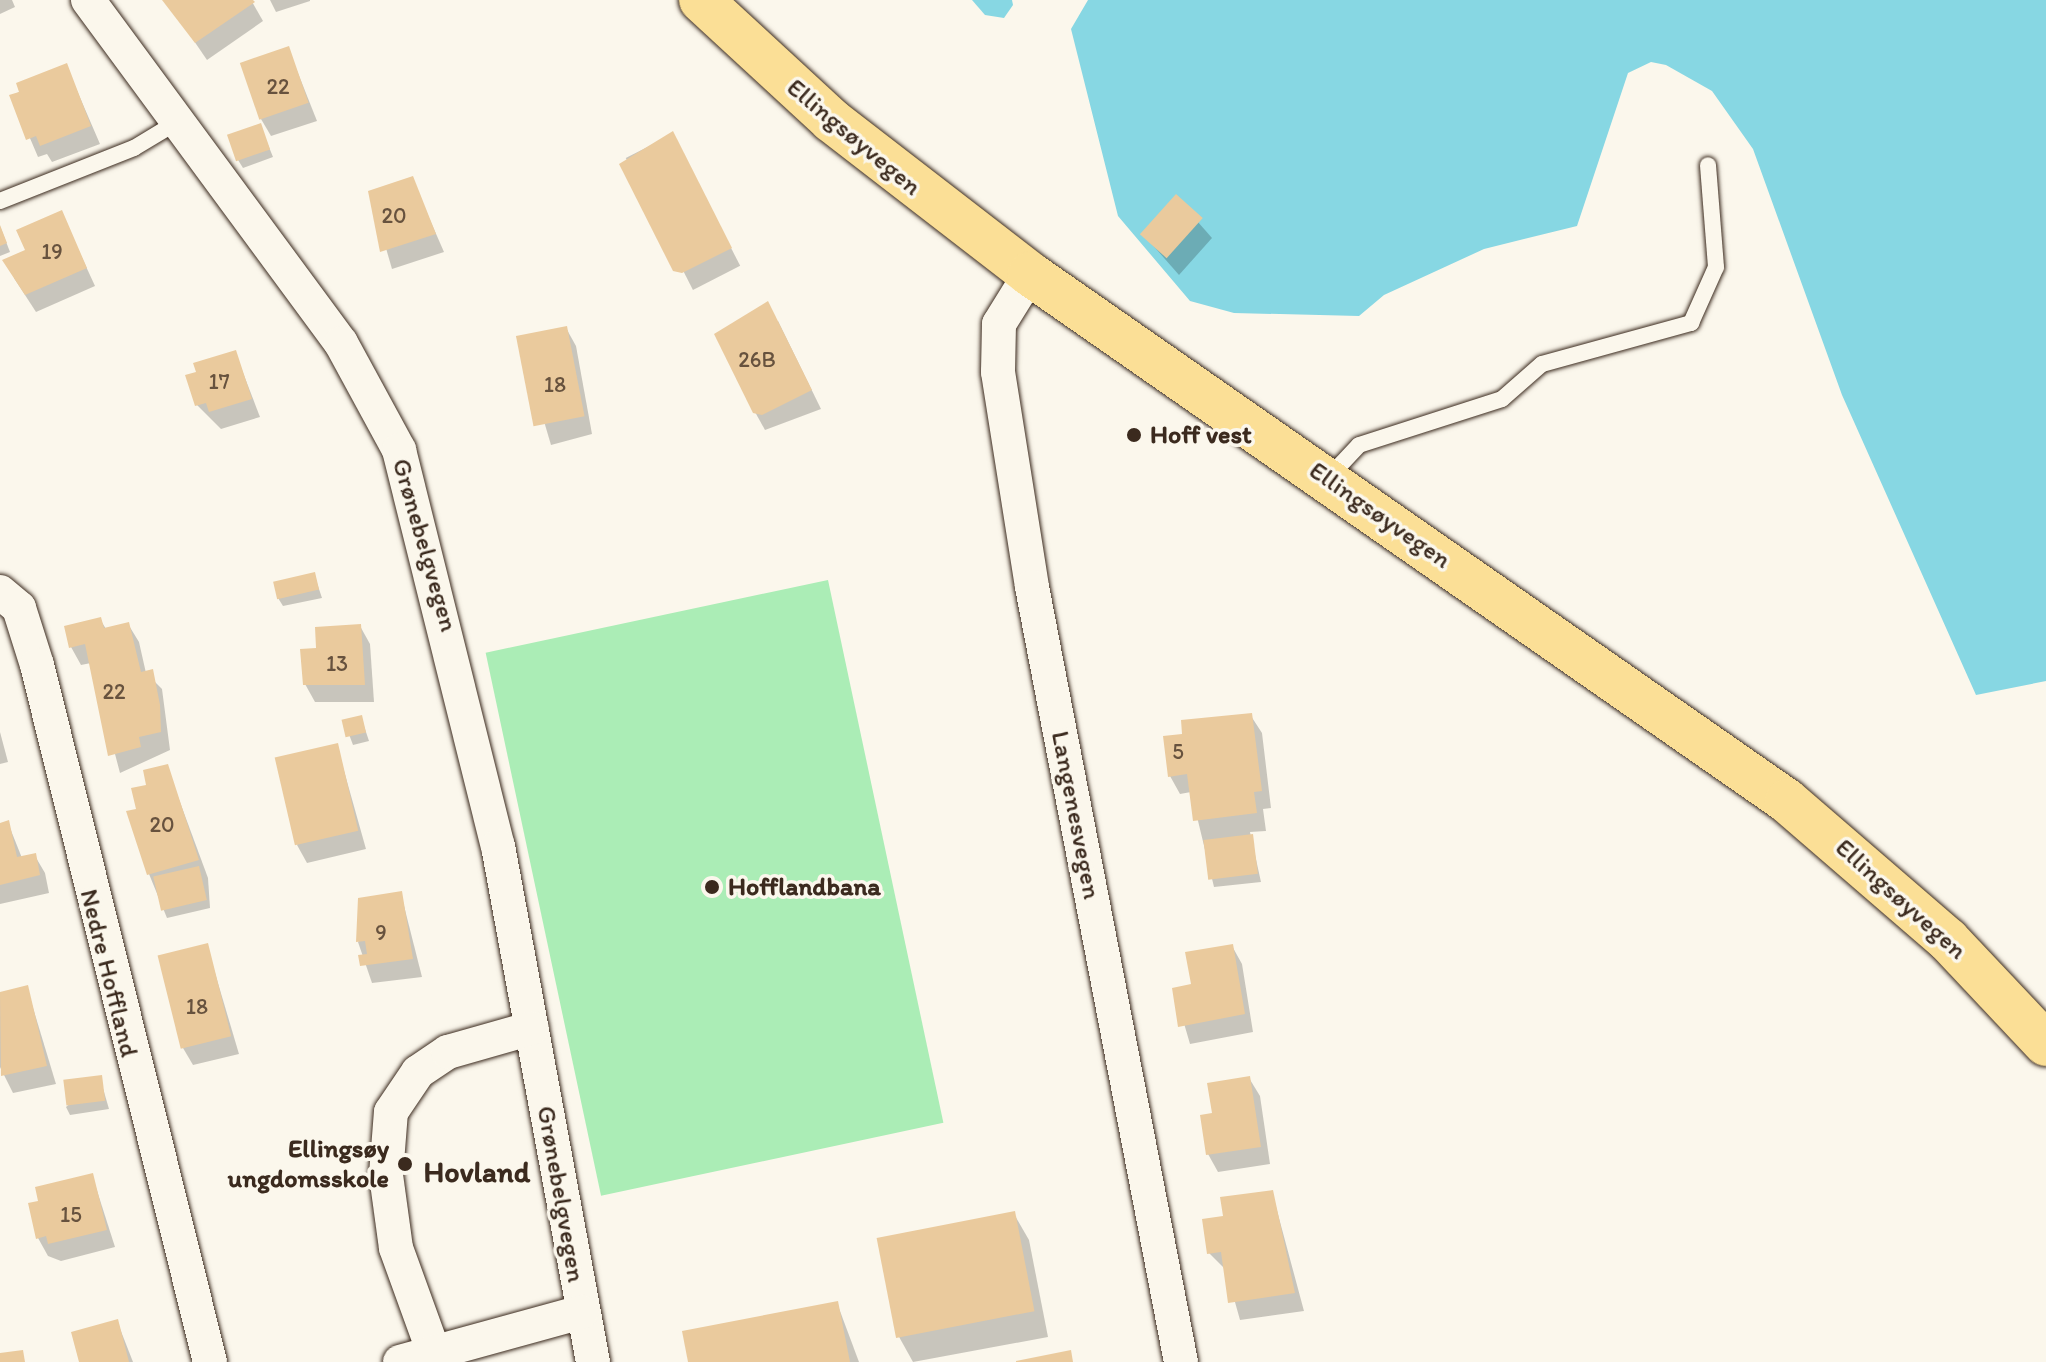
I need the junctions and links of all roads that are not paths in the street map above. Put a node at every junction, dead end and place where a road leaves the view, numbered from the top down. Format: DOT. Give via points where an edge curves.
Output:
graph roads {
  1 [pos="88,0"];
  2 [pos="701,0"];
  3 [pos="179,121"];
  4 [pos="1708,165"];
  5 [pos="0,201"];
  6 [pos="1030,274"];
  7 [pos="1327,479"];
  8 [pos="0,592"];
  9 [pos="532,1028"];
  10 [pos="2046,1044"];
  11 [pos="581,1312"];
  12 [pos="434,1353"];
  13 [pos="210,1362"];
  14 [pos="400,1362"];
  15 [pos="593,1362"];
  16 [pos="1181,1362"];
  1 -- 3 [label="street, Grønebelgvegen"];
  2 -- 6 [label="main road, Ellingsøyvegen" via="831,120"];
  3 -- 5 [label="lane" via="134,148"];
  3 -- 9 [label="street, Grønebelgvegen" via="341,343 399,450 448,623"];
  4 -- 7 [label="lane" via="1716,267 1691,323 1542,364 1502,399 1359,445"];
  6 -- 7 [label="main road, Ellingsøyvegen"];
  6 -- 16 [label="street, Langenesvegen" via="999,324 998,372"];
  7 -- 10 [label="main road, Ellingsøyvegen" via="1798,809 1948,940"];
  8 -- 13 [label="street, Nedre Hoffland" via="19,608 34,651"];
  9 -- 11 [label="street, Grønebelgvegen"];
  9 -- 12 [label="street" via="448,1052 418,1072 391,1112 386,1175 396,1248"];
  11 -- 12 [label="street, Grønebelgvegen"];
  11 -- 15 [label="street, Grønebelgvegen"];
  12 -- 14 [label="street"];
}
